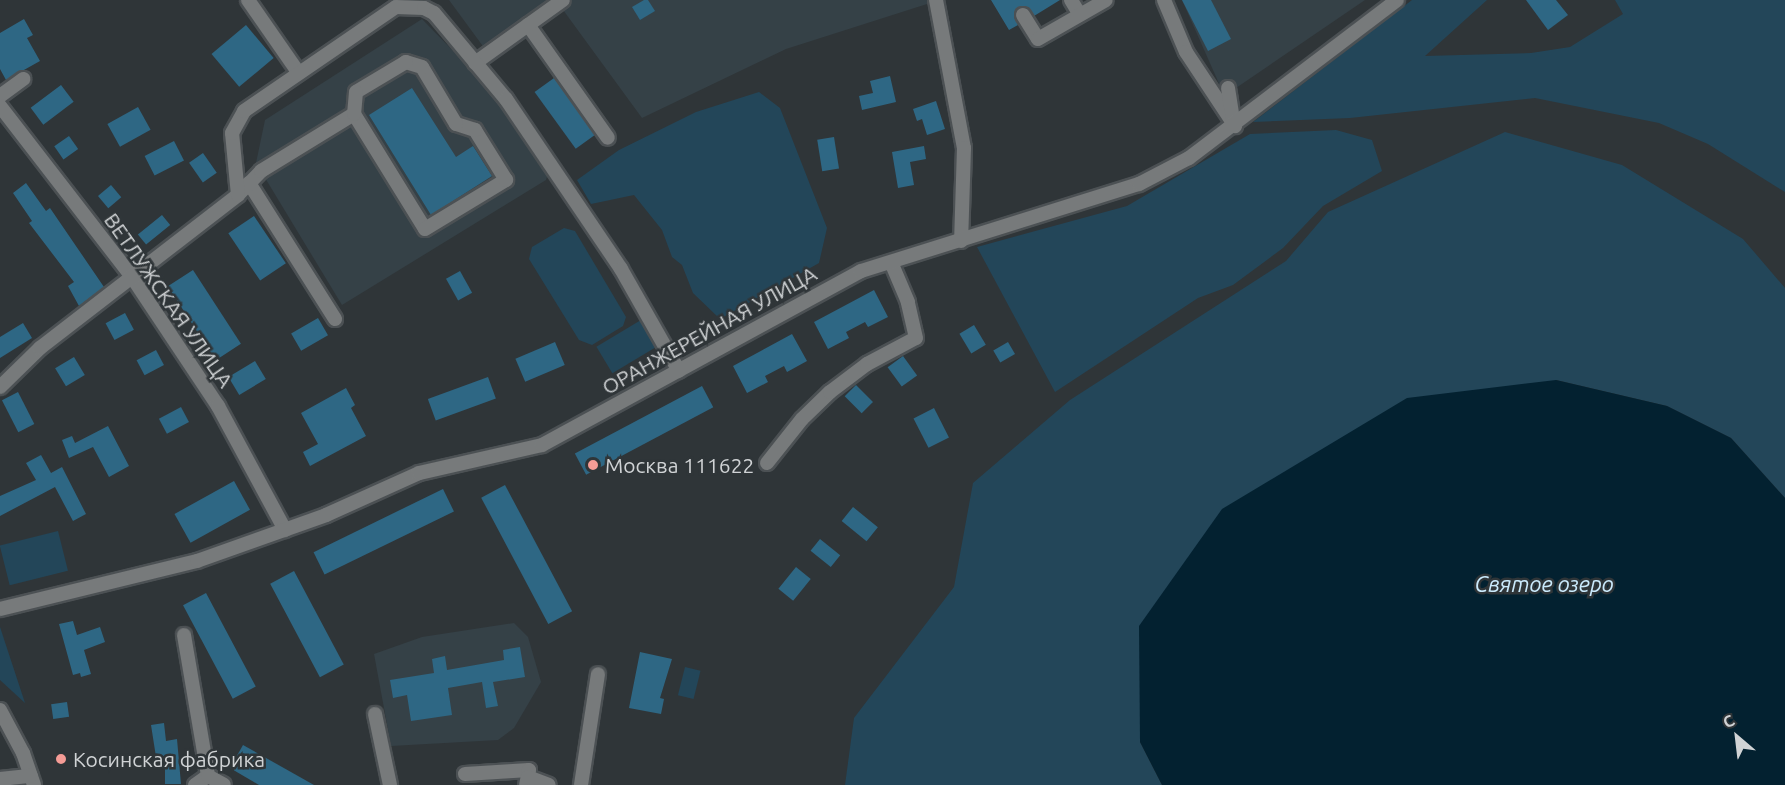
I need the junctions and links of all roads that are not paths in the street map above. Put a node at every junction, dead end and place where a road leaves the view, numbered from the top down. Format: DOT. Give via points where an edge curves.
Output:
graph roads {
  1 [pos="248,0"];
  2 [pos="562,0"];
  3 [pos="936,0"];
  4 [pos="1071,0"];
  5 [pos="1106,0"];
  6 [pos="1164,0"];
  7 [pos="1397,0"];
  8 [pos="425,4"];
  9 [pos="1023,15"];
  10 [pos="1080,15"];
  11 [pos="528,25"];
  12 [pos="475,63"];
  13 [pos="298,72"];
  14 [pos="23,79"];
  15 [pos="1228,88"];
  16 [pos="0,96"];
  17 [pos="0,106"];
  18 [pos="354,114"];
  19 [pos="1235,126"];
  20 [pos="608,138"];
  21 [pos="249,183"];
  22 [pos="238,195"];
  23 [pos="961,241"];
  24 [pos="891,262"];
  25 [pos="132,277"];
  26 [pos="335,319"];
  27 [pos="680,371"];
  28 [pos="0,387"];
  29 [pos="767,463"];
  30 [pos="285,530"];
  31 [pos="0,609"];
  32 [pos="184,635"];
  33 [pos="598,674"];
  34 [pos="0,710"];
  35 [pos="375,714"];
  36 [pos="465,774"];
  37 [pos="208,776"];
  38 [pos="0,779"];
  39 [pos="32,780"];
  40 [pos="527,781"];
  41 [pos="195,785"];
  42 [pos="224,785"];
  43 [pos="390,785"];
  44 [pos="549,785"];
  45 [pos="581,785"];
  1 -- 13 [label="street"];
  2 -- 11 [label="street"];
  3 -- 23 [label="street" via="964,148"];
  4 -- 10 [label="street"];
  5 -- 10 [label="street"];
  6 -- 19 [label="street" via="1186,52"];
  7 -- 19 [label="street, ОРАНЖЕРЕЙНАЯ УЛИЦА"];
  8 -- 12 [label="street"];
  8 -- 13 [label="street" via="396,7"];
  9 -- 10 [label="street" via="1038,39"];
  11 -- 12 [label="street"];
  11 -- 20 [label="street"];
  12 -- 27 [label="street" via="506,99 621,269"];
  13 -- 22 [label="street" via="244,111 232,134"];
  14 -- 16 [label="street"];
  15 -- 19 [label="street"];
  17 -- 25 [label="street, ВЕТЛУЖСКАЯ УЛИЦА"];
  18 -- 18 [label="street" via="425,229 506,180 475,130 456,124 422,67 406,62 356,92"];
  18 -- 21 [label="street" via="261,171"];
  19 -- 23 [label="street, ОРАНЖЕРЕЙНАЯ УЛИЦА" via="1189,158 1139,184"];
  21 -- 22 [label="street"];
  21 -- 26 [label="street"];
  22 -- 25 [label="street"];
  23 -- 24 [label="street, ОРАНЖЕРЕЙНАЯ УЛИЦА"];
  24 -- 27 [label="street, ОРАНЖЕРЕЙНАЯ УЛИЦА" via="861,271"];
  24 -- 29 [label="street" via="908,302 916,338 867,363 830,392 802,419"];
  25 -- 28 [label="street" via="40,348"];
  25 -- 30 [label="street, ВЕТЛУЖСКАЯ УЛИЦА" via="218,406"];
  27 -- 30 [label="street, ОРАНЖЕРЕЙНАЯ УЛИЦА" via="542,446 419,473"];
  30 -- 31 [label="street, ОРАНЖЕРЕЙНАЯ УЛИЦА" via="197,561"];
  32 -- 37 [label="street"];
  33 -- 45 [label="street"];
  34 -- 39 [label="street" via="18,741"];
  35 -- 43 [label="street"];
  36 -- 40 [label="street" via="530,770"];
  37 -- 41 [label="street"];
  37 -- 42 [label="street"];
  38 -- 39 [label="street"];
  40 -- 44 [label="street"];
}
